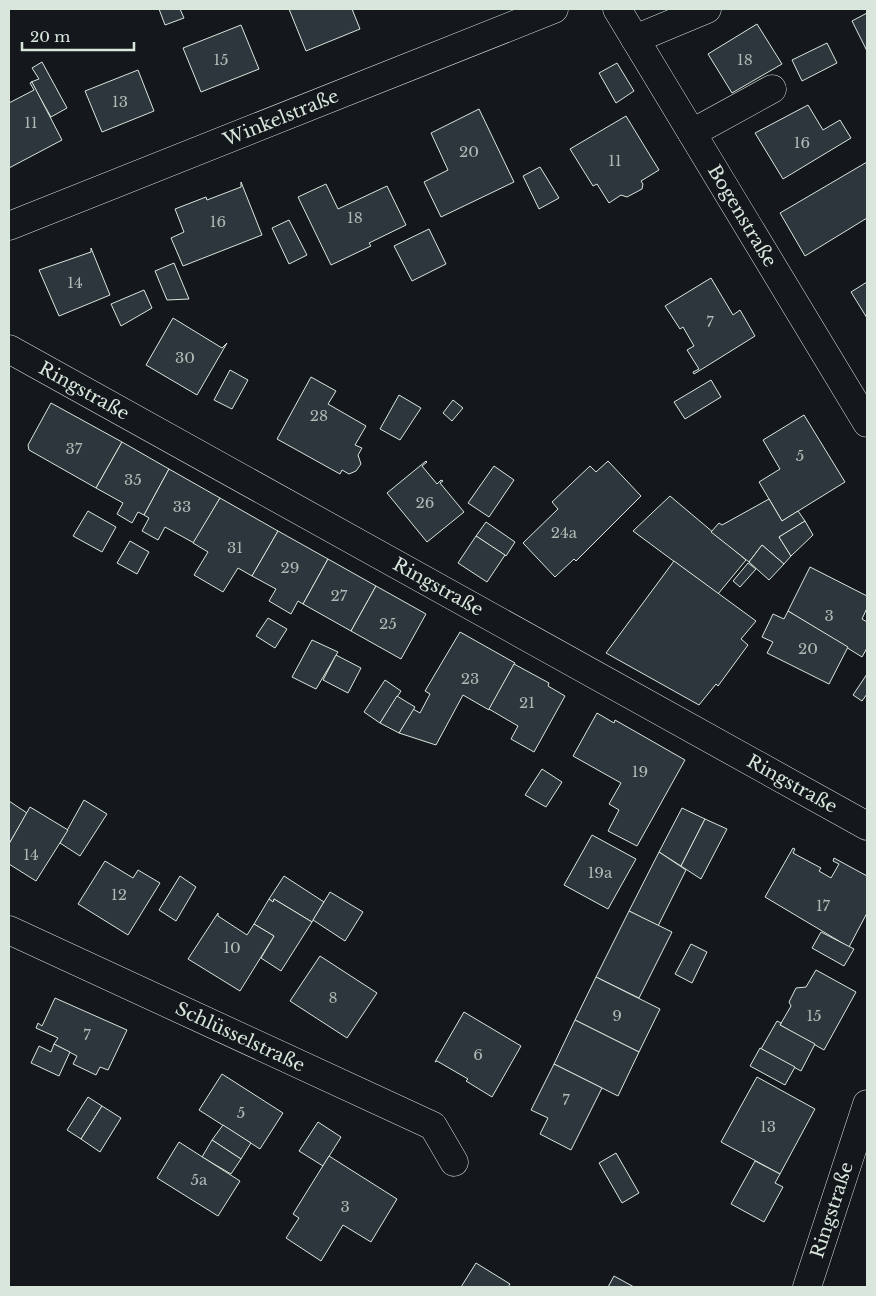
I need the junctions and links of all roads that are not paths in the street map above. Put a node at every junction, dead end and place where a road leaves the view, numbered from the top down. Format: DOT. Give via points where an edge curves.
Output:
graph roads {
  1 [pos="554,9"];
  2 [pos="617,9"];
  3 [pos="708,9"];
  4 [pos="636,39"];
  5 [pos="772,89"];
  6 [pos="692,133"];
  7 [pos="9,226"];
  8 [pos="9,349"];
  9 [pos="867,423"];
  10 [pos="867,826"];
  11 [pos="9,930"];
  12 [pos="867,1104"];
  13 [pos="454,1162"];
  14 [pos="807,1287"];
  1 -- 7 [label="street, Winkelstraße"];
  2 -- 4 [label="street, Bogenstraße"];
  3 -- 4 [label="street"];
  4 -- 6 [label="street, Bogenstraße"];
  5 -- 6 [label="street"];
  6 -- 9 [label="street, Bogenstraße"];
  8 -- 10 [label="street, Ringstraße"];
  11 -- 13 [label="street, Schlüsselstraße" via="433,1126"];
  12 -- 14 [label="street, Ringstraße"];
}
